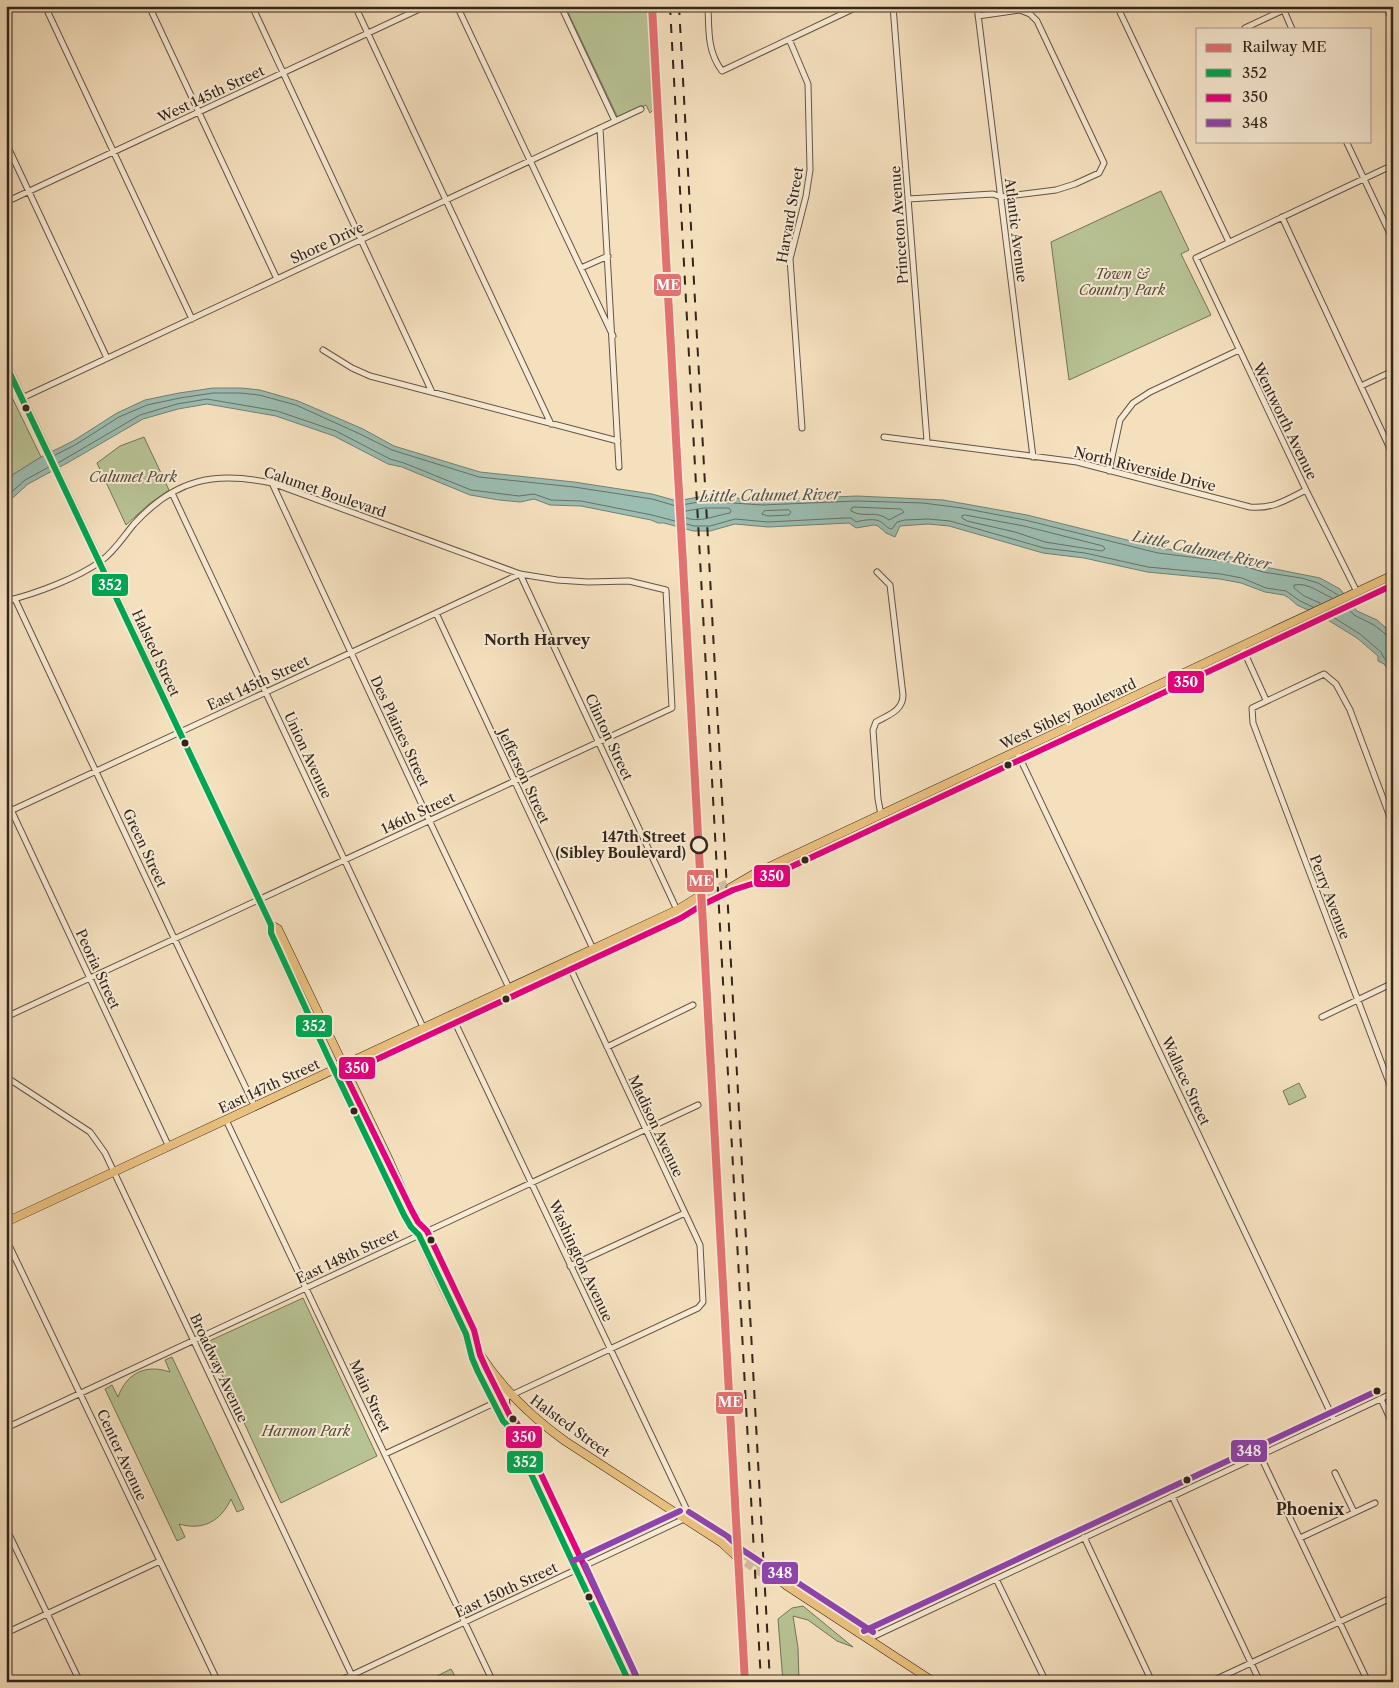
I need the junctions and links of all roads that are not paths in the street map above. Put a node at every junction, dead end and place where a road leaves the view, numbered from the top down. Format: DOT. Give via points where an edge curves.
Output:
graph roads {
  1 [pos="45,6"];
  2 [pos="149,6"];
  3 [pos="252,6"];
  4 [pos="355,6"];
  5 [pos="426,6"];
  6 [pos="457,6"];
  7 [pos="561,6"];
  8 [pos="708,6"];
  9 [pos="859,6"];
  10 [pos="893,6"];
  11 [pos="977,6"];
  12 [pos="1118,6"];
  13 [pos="1292,6"];
  14 [pos="1386,6"];
  15 [pos="1282,8"];
  16 [pos="978,16"];
  17 [pos="1393,22"];
  18 [pos="1246,28"];
  19 [pos="1292,28"];
  20 [pos="368,34"];
  21 [pos="789,39"];
  22 [pos="283,73"];
  23 [pos="641,109"];
  24 [pos="198,112"];
  25 [pos="615,121"];
  26 [pos="600,128"];
  27 [pos="1346,142"];
  28 [pos="6,143"];
  29 [pos="114,152"];
  30 [pos="530,161"];
  31 [pos="1393,165"];
  32 [pos="1364,179"];
  33 [pos="29,191"];
  34 [pos="1001,196"];
  35 [pos="908,199"];
  36 [pos="446,200"];
  37 [pos="6,202"];
  38 [pos="1282,217"];
  39 [pos="361,240"];
  40 [pos="1393,240"];
  41 [pos="1229,242"];
  42 [pos="608,256"];
  43 [pos="581,268"];
  44 [pos="277,279"];
  45 [pos="192,319"];
  46 [pos="613,336"];
  47 [pos="324,350"];
  48 [pos="1239,350"];
  49 [pos="107,358"];
  50 [pos="6,364"];
  51 [pos="1393,371"];
  52 [pos="1361,386"];
  53 [pos="432,392"];
  54 [pos="22,398"];
  55 [pos="551,424"];
  56 [pos="802,428"];
  57 [pos="884,437"];
  58 [pos="927,441"];
  59 [pos="618,442"];
  60 [pos="1393,455"];
  61 [pos="1033,457"];
  62 [pos="619,467"];
  63 [pos="1110,471"];
  64 [pos="272,483"];
  65 [pos="1306,490"];
  66 [pos="172,493"];
  67 [pos="100,562"];
  68 [pos="877,572"];
  69 [pos="520,574"];
  70 [pos="1393,575"];
  71 [pos="1355,593"];
  72 [pos="15,599"];
  73 [pos="6,601"];
  74 [pos="436,613"];
  75 [pos="1242,647"];
  76 [pos="351,652"];
  77 [pos="266,692"];
  78 [pos="1266,700"];
  79 [pos="672,708"];
  80 [pos="180,732"];
  81 [pos="599,742"];
  82 [pos="1017,752"];
  83 [pos="96,771"];
  84 [pos="514,781"];
  85 [pos="6,799"];
  86 [pos="9,812"];
  87 [pos="881,815"];
  88 [pos="429,820"];
  89 [pos="1393,825"];
  90 [pos="344,860"];
  91 [pos="730,885"];
  92 [pos="259,899"];
  93 [pos="698,900"];
  94 [pos="677,910"];
  95 [pos="272,925"];
  96 [pos="174,938"];
  97 [pos="593,949"];
  98 [pos="567,961"];
  99 [pos="89,978"];
  100 [pos="1393,983"];
  101 [pos="509,988"];
  102 [pos="1357,1000"];
  103 [pos="693,1005"];
  104 [pos="452,1014"];
  105 [pos="6,1017"];
  106 [pos="1322,1017"];
  107 [pos="423,1027"];
  108 [pos="607,1047"];
  109 [pos="344,1065"];
  110 [pos="333,1070"];
  111 [pos="6,1076"];
  112 [pos="1393,1093"];
  113 [pos="698,1105"];
  114 [pos="255,1107"];
  115 [pos="226,1120"];
  116 [pos="646,1129"];
  117 [pos="170,1147"];
  118 [pos="114,1173"];
  119 [pos="531,1183"];
  120 [pos="684,1213"];
  121 [pos="6,1222"];
  122 [pos="419,1236"];
  123 [pos="6,1239"];
  124 [pos="570,1266"];
  125 [pos="307,1287"];
  126 [pos="466,1334"];
  127 [pos="193,1340"];
  128 [pos="610,1348"];
  129 [pos="80,1393"];
  130 [pos="1393,1393"];
  131 [pos="507,1394"];
  132 [pos="1380,1399"];
  133 [pos="494,1403"];
  134 [pos="1334,1420"];
  135 [pos="1393,1425"];
  136 [pos="509,1427"];
  137 [pos="6,1428"];
  138 [pos="385,1454"];
  139 [pos="1260,1455"];
  140 [pos="1335,1473"];
  141 [pos="1172,1496"];
  142 [pos="1375,1503"];
  143 [pos="1354,1512"];
  144 [pos="684,1519"];
  145 [pos="6,1528"];
  146 [pos="1084,1537"];
  147 [pos="1300,1538"];
  148 [pos="736,1552"];
  149 [pos="160,1561"];
  150 [pos="577,1569"];
  151 [pos="769,1574"];
  152 [pos="996,1579"];
  153 [pos="1393,1597"];
  154 [pos="46,1613"];
  155 [pos="464,1622"];
  156 [pos="1340,1622"];
  157 [pos="6,1633"];
  158 [pos="868,1639"];
  159 [pos="1251,1663"];
  160 [pos="351,1675"];
  161 [pos="80,1682"];
  162 [pos="218,1682"];
  163 [pos="337,1682"];
  164 [pos="354,1682"];
  165 [pos="493,1682"];
  166 [pos="629,1682"];
  167 [pos="934,1682"];
  168 [pos="1046,1682"];
  169 [pos="1152,1682"];
  170 [pos="1210,1682"];
  171 [pos="1260,1682"];
  172 [pos="1368,1682"];
  1 -- 29 [label="street"];
  2 -- 24 [label="street"];
  3 -- 22 [label="street"];
  4 -- 20 [label="street"];
  5 -- 20 [label="street, West 145th Street"];
  6 -- 30 [label="street"];
  7 -- 25 [label="street"];
  8 -- 21 [label="street" via="710,43 722,71"];
  9 -- 21 [label="street"];
  10 -- 35 [label="street, Princeton Avenue"];
  11 -- 16 [label="street, Atlantic Avenue"];
  12 -- 41 [label="street"];
  13 -- 15 [label="street"];
  14 -- 17 [label="street"];
  15 -- 18 [label="street"];
  15 -- 19 [label="street"];
  16 -- 34 [label="street, Atlantic Avenue"];
  16 -- 34 [label="street" via="1020,10 1037,21 1104,164 1099,173 1056,190"];
  20 -- 22 [label="street, West 145th Street"];
  20 -- 36 [label="street"];
  21 -- 56 [label="street, Harvard Street" via="808,84 810,170 790,260"];
  22 -- 24 [label="street, West 145th Street"];
  22 -- 39 [label="street"];
  23 -- 25 [label="street, Shore Drive"];
  24 -- 29 [label="street, West 145th Street"];
  24 -- 44 [label="street"];
  25 -- 26 [label="street, Shore Drive"];
  26 -- 30 [label="street, Shore Drive"];
  26 -- 42 [label="street"];
  27 -- 32 [label="street"];
  28 -- 33 [label="street"];
  29 -- 33 [label="street, West 145th Street"];
  29 -- 45 [label="street"];
  30 -- 36 [label="street, Shore Drive"];
  30 -- 43 [label="street"];
  31 -- 32 [label="street"];
  32 -- 38 [label="street"];
  32 -- 40 [label="street"];
  33 -- 37 [label="street, West 145th Street"];
  33 -- 49 [label="street"];
  34 -- 35 [label="street"];
  34 -- 61 [label="street, Atlantic Avenue"];
  35 -- 58 [label="street, Princeton Avenue"];
  36 -- 39 [label="street, Shore Drive"];
  36 -- 55 [label="street"];
  38 -- 41 [label="street"];
  38 -- 52 [label="street"];
  39 -- 44 [label="street, Shore Drive"];
  39 -- 53 [label="street"];
  41 -- 48 [label="street, Wentworth Avenue" via="1196,258"];
  42 -- 43 [label="street"];
  42 -- 46 [label="street"];
  43 -- 46 [label="street"];
  44 -- 45 [label="street, Shore Drive"];
  45 -- 49 [label="street, Shore Drive"];
  46 -- 59 [label="street"];
  47 -- 53 [label="street" via="370,376"];
  48 -- 63 [label="street" via="1133,403 1120,420"];
  48 -- 65 [label="street, Wentworth Avenue"];
  49 -- 54 [label="street, Shore Drive"];
  50 -- 54 [label="main road, Halsted Street"];
  51 -- 52 [label="street"];
  52 -- 60 [label="street"];
  53 -- 55 [label="street"];
  54 -- 67 [label="main road, Halsted Street"];
  55 -- 59 [label="street"];
  57 -- 58 [label="street, North Riverside Drive"];
  58 -- 61 [label="street, North Riverside Drive"];
  59 -- 62 [label="street"];
  61 -- 63 [label="street, North Riverside Drive" via="1077,462"];
  63 -- 65 [label="street, North Riverside Drive" via="1250,507 1276,505"];
  64 -- 66 [label="street, Calumet Boulevard" via="221,478 194,482"];
  64 -- 69 [label="street, Calumet Boulevard"];
  64 -- 76 [label="street, Des Plaines Street"];
  65 -- 71 [label="street, Wentworth Avenue"];
  66 -- 67 [label="street, Calumet Boulevard" via="153,505"];
  66 -- 77 [label="street, Union Avenue"];
  67 -- 72 [label="street, Calumet Boulevard" via="59,584"];
  67 -- 80 [label="main road, Halsted Street"];
  68 -- 87 [label="street" via="890,585 903,695 903,703 897,710 876,722 873,730"];
  69 -- 74 [label="street, East 145th Street"];
  69 -- 79 [label="street, Calumet Boulevard" via="588,582 629,581 666,590"];
  69 -- 81 [label="street, Clinton Street"];
  70 -- 71 [label="main road, West Sibley Boulevard"];
  71 -- 75 [label="main road, West Sibley Boulevard"];
  72 -- 73 [label="street, Calumet Boulevard"];
  72 -- 83 [label="street, Green Street"];
  74 -- 76 [label="street, East 145th Street"];
  74 -- 84 [label="street, Jefferson Street"];
  75 -- 78 [label="street"];
  75 -- 82 [label="main road, West Sibley Boulevard"];
  76 -- 77 [label="street, East 145th Street"];
  76 -- 88 [label="street, Des Plaines Street"];
  77 -- 80 [label="street, East 145th Street"];
  77 -- 90 [label="street, Union Avenue"];
  78 -- 89 [label="street" via="1324,674 1336,684 1350,710"];
  78 -- 102 [label="street, Perry Avenue" via="1252,708 1253,723"];
  79 -- 81 [label="street, 146th Street"];
  80 -- 83 [label="street, East 145th Street"];
  80 -- 92 [label="main road, Halsted Street"];
  81 -- 84 [label="street, 146th Street"];
  81 -- 94 [label="street, Clinton Street"];
  82 -- 87 [label="main road, West Sibley Boulevard"];
  82 -- 134 [label="street, Wallace Street"];
  83 -- 86 [label="street, East 145th Street"];
  83 -- 96 [label="street, Green Street"];
  84 -- 88 [label="street, 146th Street"];
  84 -- 97 [label="street, Jefferson Street"];
  85 -- 86 [label="street, Peoria Street"];
  86 -- 99 [label="street, Peoria Street"];
  87 -- 91 [label="main road, West Sibley Boulevard"];
  88 -- 90 [label="street, 146th Street"];
  88 -- 101 [label="street, Des Plaines Street"];
  90 -- 92 [label="street, 146th Street"];
  90 -- 107 [label="street, Union Avenue"];
  92 -- 95 [label="main road, Halsted Street"];
  92 -- 96 [label="street, 146th Street"];
  93 -- 94 [label="main road, East 147th Street"];
  94 -- 97 [label="main road, East 147th Street"];
  95 -- 109 [label="main road, Halsted Street" via="278,930"];
  95 -- 110 [label="main road, Halsted Street" via="271,933"];
  96 -- 99 [label="street, 146th Street"];
  96 -- 114 [label="street, Green Street"];
  97 -- 98 [label="main road, East 147th Street"];
  98 -- 101 [label="main road, East 147th Street"];
  98 -- 108 [label="street, Madison Avenue"];
  99 -- 105 [label="street, 146th Street"];
  99 -- 117 [label="street, Peoria Street"];
  100 -- 102 [label="street"];
  101 -- 104 [label="main road, East 147th Street"];
  102 -- 106 [label="street"];
  102 -- 112 [label="street, Perry Avenue"];
  103 -- 108 [label="street"];
  104 -- 107 [label="main road, East 147th Street"];
  104 -- 119 [label="street, Washington Avenue"];
  107 -- 109 [label="main road, East 147th Street"];
  108 -- 116 [label="street, Madison Avenue"];
  109 -- 110 [label="main road, East 147th Street"];
  109 -- 122 [label="main road, Halsted Street" via="412,1211"];
  110 -- 114 [label="main road, East 147th Street"];
  110 -- 122 [label="main road, Halsted Street" via="410,1227"];
  111 -- 118 [label="street, Broadway Avenue" via="90,1132"];
  113 -- 116 [label="street, East 148th Street"];
  114 -- 115 [label="main road, East 147th Street"];
  115 -- 117 [label="main road, East 147th Street"];
  115 -- 125 [label="street, Main Street"];
  116 -- 119 [label="street, East 148th Street"];
  116 -- 120 [label="street, Madison Avenue"];
  117 -- 118 [label="main road, East 147th Street"];
  118 -- 121 [label="main road, East 147th Street"];
  118 -- 127 [label="street, Broadway Avenue"];
  119 -- 122 [label="street, East 148th Street"];
  119 -- 124 [label="street, Washington Avenue"];
  120 -- 124 [label="street"];
  120 -- 128 [label="street, Madison Avenue" via="700,1245 701,1306"];
  122 -- 125 [label="street, East 148th Street"];
  122 -- 126 [label="main road, Halsted Street"];
  123 -- 129 [label="street, Center Avenue"];
  124 -- 128 [label="street, Washington Avenue"];
  125 -- 127 [label="street, East 148th Street"];
  125 -- 138 [label="street, Main Street"];
  126 -- 131 [label="main road, Halsted Street"];
  126 -- 133 [label="street" via="472,1358"];
  127 -- 129 [label="street, East 148th Street"];
  127 -- 160 [label="street, Broadway Avenue"];
  128 -- 131 [label="street"];
  128 -- 144 [label="street, Washington Avenue" via="686,1508"];
  129 -- 137 [label="street, East 148th Street"];
  129 -- 149 [label="street, Center Avenue"];
  130 -- 132 [label="street"];
  131 -- 133 [label="street"];
  131 -- 136 [label="street"];
  131 -- 144 [label="main road, Halsted Street" via="552,1431"];
  132 -- 134 [label="street"];
  132 -- 135 [label="street"];
  133 -- 136 [label="street"];
  133 -- 138 [label="street"];
  134 -- 139 [label="street"];
  136 -- 150 [label="street"];
  138 -- 155 [label="street, Main Street"];
  139 -- 141 [label="street"];
  139 -- 147 [label="street"];
  140 -- 143 [label="street"];
  141 -- 146 [label="street"];
  141 -- 159 [label="street"];
  142 -- 143 [label="street"];
  143 -- 147 [label="street"];
  144 -- 148 [label="main road, Halsted Street"];
  144 -- 150 [label="street, East 150th Street"];
  145 -- 154 [label="street"];
  146 -- 152 [label="street"];
  146 -- 169 [label="street"];
  147 -- 156 [label="street"];
  149 -- 154 [label="street"];
  149 -- 162 [label="street, Center Avenue"];
  150 -- 155 [label="street, East 150th Street"];
  150 -- 166 [label="street"];
  151 -- 158 [label="main road"];
  152 -- 158 [label="street"];
  152 -- 168 [label="street"];
  153 -- 156 [label="street"];
  154 -- 157 [label="street"];
  154 -- 161 [label="street"];
  155 -- 160 [label="street, East 150th Street"];
  155 -- 165 [label="street, Main Street"];
  156 -- 159 [label="street"];
  156 -- 172 [label="street"];
  158 -- 167 [label="main road"];
  159 -- 170 [label="street"];
  159 -- 171 [label="street"];
  160 -- 163 [label="street, East 150th Street"];
  160 -- 164 [label="street, Broadway Avenue"];
}
